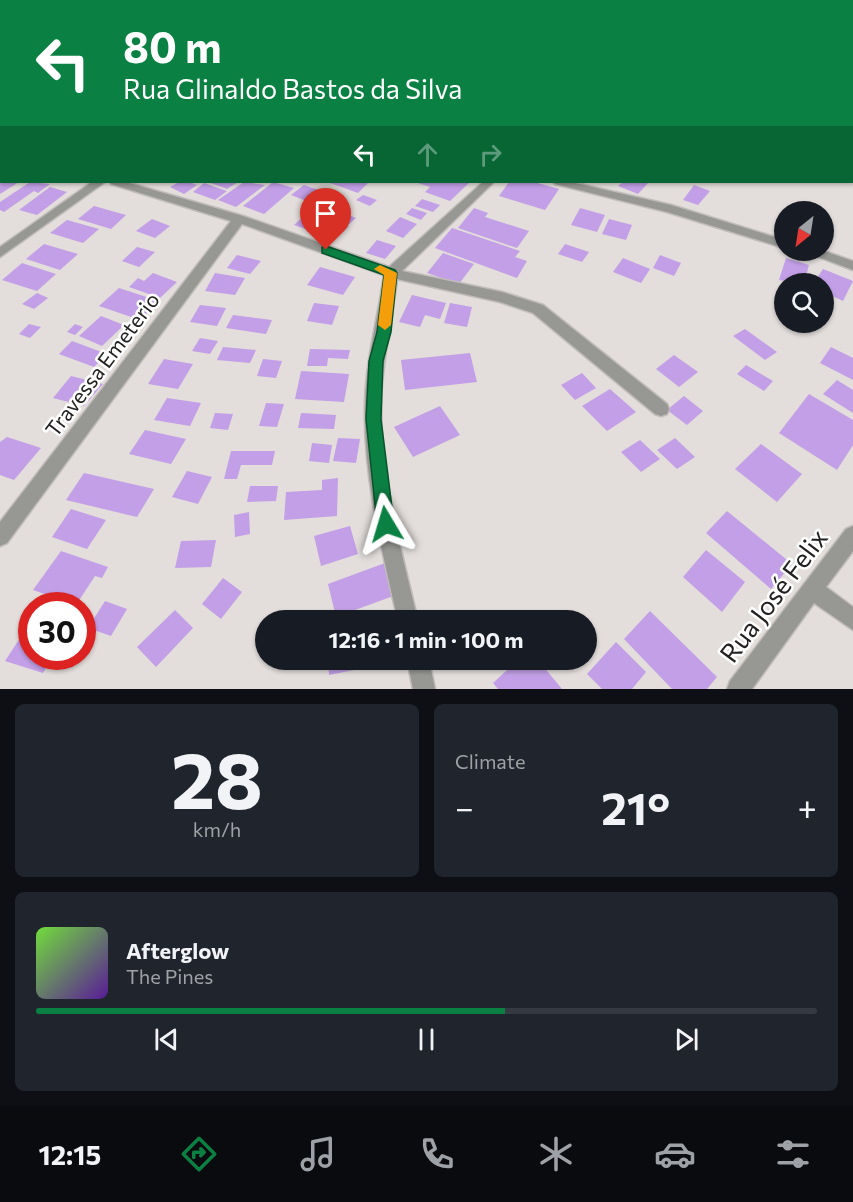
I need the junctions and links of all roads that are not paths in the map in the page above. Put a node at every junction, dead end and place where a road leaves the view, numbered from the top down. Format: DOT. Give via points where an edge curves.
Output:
graph roads {
  1 [pos="98,183"];
  2 [pos="118,183"];
  3 [pos="488,183"];
  4 [pos="562,183"];
  5 [pos="239,219"];
  6 [pos="774,241"];
  7 [pos="0,253"];
  8 [pos="834,260"];
  9 [pos="853,266"];
  10 [pos="391,273"];
  11 [pos="661,409"];
  12 [pos="853,535"];
  13 [pos="0,537"];
  14 [pos="812,589"];
  15 [pos="406,610"];
  16 [pos="853,620"];
  17 [pos="420,670"];
  18 [pos="424,689"];
  19 [pos="738,689"];
  1 -- 7 [label="street"];
  2 -- 5 [label="street"];
  3 -- 10 [label="street"];
  4 -- 6 [label="street" via="671,209"];
  5 -- 10 [label="street"];
  5 -- 13 [label="street, Travessa Emeterio"];
  8 -- 9 [label="street"];
  10 -- 11 [label="street" via="502,297 538,309"];
  10 -- 15 [label="street" via="384,332 376,361 373,419 386,524"];
  12 -- 14 [label="street, Rua José Felix"];
  14 -- 16 [label="street"];
  14 -- 19 [label="street, Rua José Felix"];
  17 -- 18 [label="street"];
}
